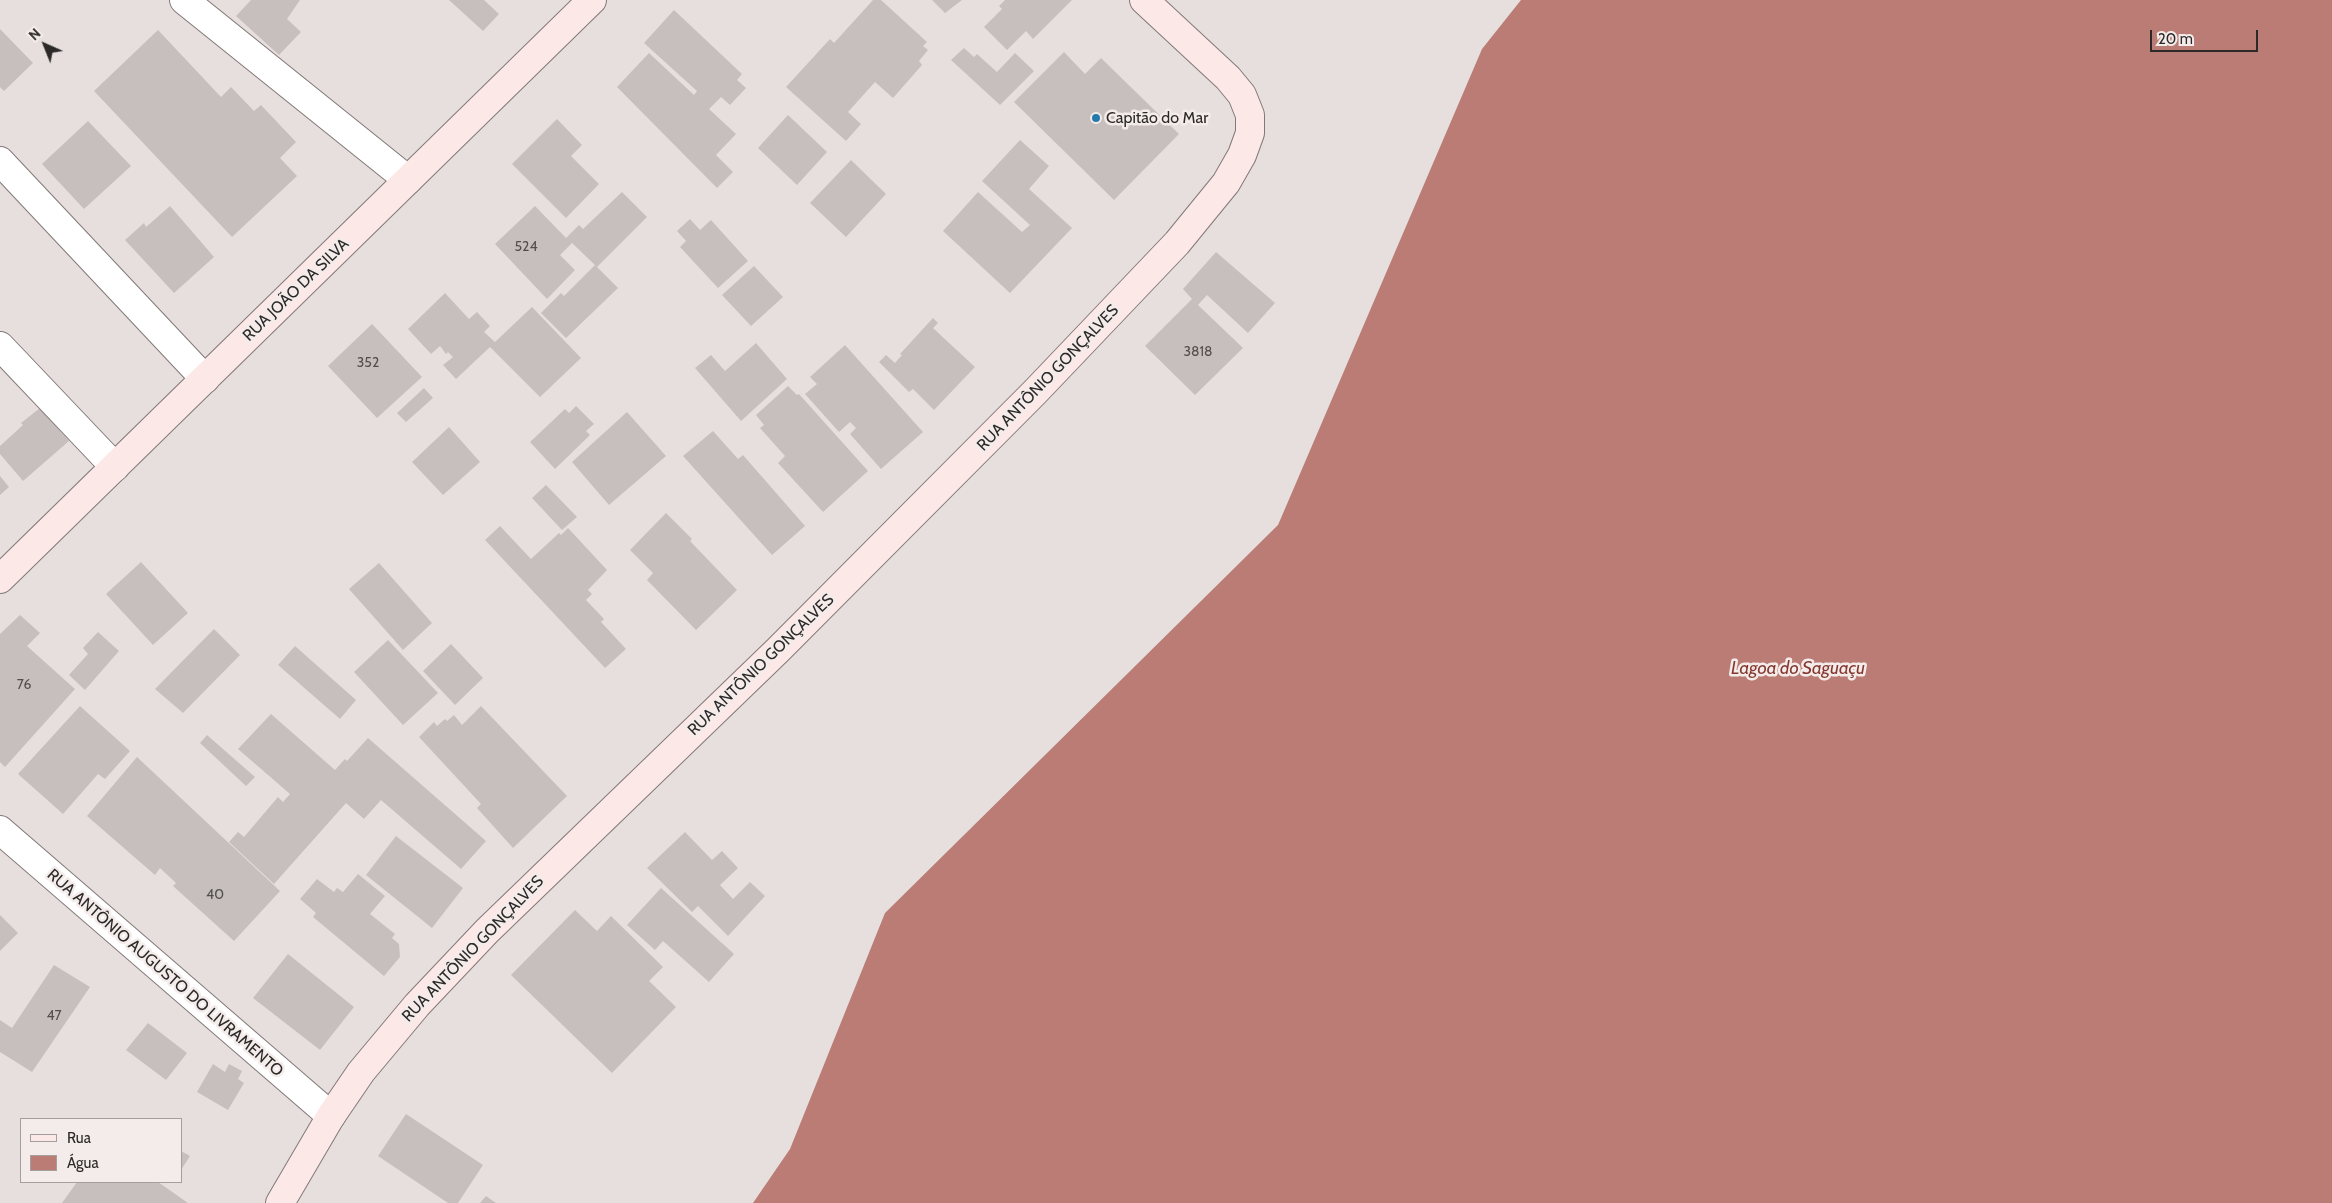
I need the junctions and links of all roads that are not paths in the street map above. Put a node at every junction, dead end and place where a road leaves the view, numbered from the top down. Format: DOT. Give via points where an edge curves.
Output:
graph roads {
  1 [pos="184,0"];
  2 [pos="1144,0"];
  3 [pos="589,1"];
  4 [pos="0,161"];
  5 [pos="408,180"];
  6 [pos="0,346"];
  7 [pos="205,379"];
  8 [pos="115,467"];
  9 [pos="0,579"];
  10 [pos="0,830"];
  11 [pos="330,1116"];
  12 [pos="280,1203"];
  1 -- 5 [label="street"];
  2 -- 11 [label="main road, RUA ANTÔNIO GONÇALVES" via="1228,78 1250,115 1250,133 1242,156 1226,183 1141,282 778,650 487,931 411,1012 361,1072"];
  3 -- 5 [label="main road, RUA JOÃO DA SILVA"];
  4 -- 7 [label="street"];
  5 -- 7 [label="main road, RUA JOÃO DA SILVA"];
  6 -- 8 [label="street"];
  7 -- 8 [label="main road, RUA JOÃO DA SILVA"];
  8 -- 9 [label="main road, RUA JOÃO DA SILVA"];
  10 -- 11 [label="street, RUA ANTÔNIO AUGUSTO DO LIVRAMENTO"];
  11 -- 12 [label="main road, RUA ANTÔNIO GONÇALVES"];
}
